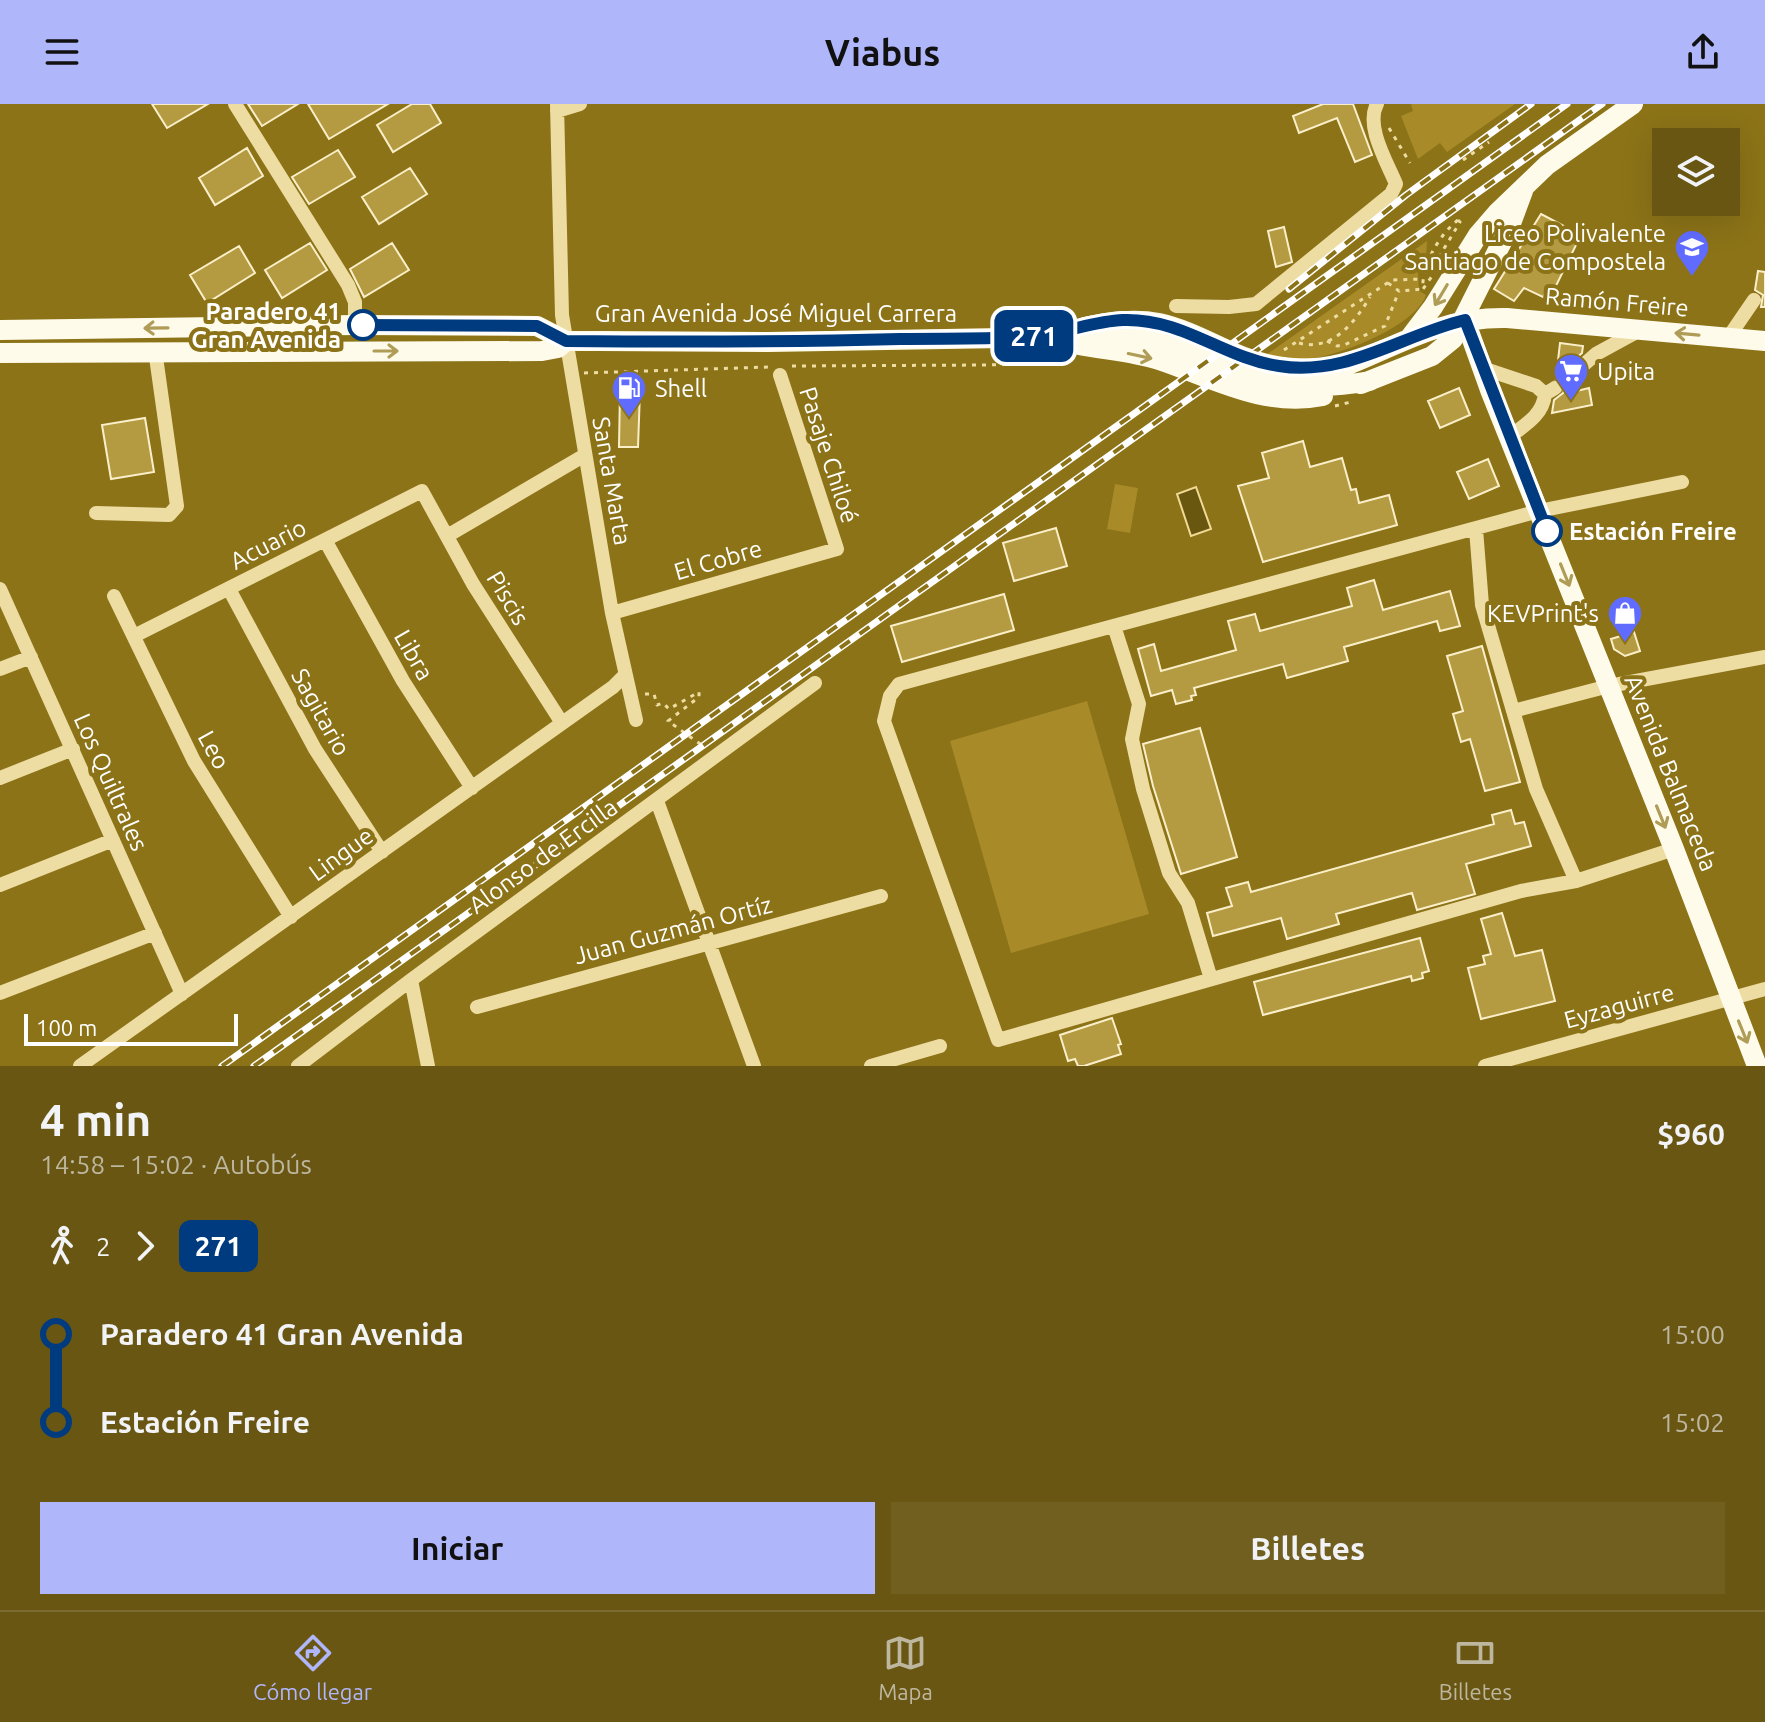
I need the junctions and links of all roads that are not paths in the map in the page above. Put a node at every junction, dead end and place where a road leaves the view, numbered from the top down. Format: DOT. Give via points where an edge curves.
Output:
graph roads {
  1 [pos="235,104"];
  2 [pos="580,104"];
  3 [pos="1633,104"];
  4 [pos="557,108"];
  5 [pos="1380,111"];
  6 [pos="1523,191"];
  7 [pos="1754,300"];
  8 [pos="1176,306"];
  9 [pos="1465,320"];
  10 [pos="355,325"];
  11 [pos="0,330"];
  12 [pos="1640,330"];
  13 [pos="1036,336"];
  14 [pos="1411,336"];
  15 [pos="1728,338"];
  16 [pos="566,341"];
  17 [pos="1765,341"];
  18 [pos="155,350"];
  19 [pos="0,353"];
  20 [pos="1358,360"];
  21 [pos="1482,368"];
  22 [pos="1580,368"];
  23 [pos="782,369"];
  24 [pos="1284,383"];
  25 [pos="1366,390"];
  26 [pos="1509,437"];
  27 [pos="585,455"];
  28 [pos="1682,482"];
  29 [pos="422,491"];
  30 [pos="1539,511"];
  31 [pos="96,513"];
  32 [pos="1476,529"];
  33 [pos="447,536"];
  34 [pos="325,540"];
  35 [pos="837,549"];
  36 [pos="0,589"];
  37 [pos="229,589"];
  38 [pos="114,596"];
  39 [pos="612,613"];
  40 [pos="1114,626"];
  41 [pos="134,636"];
  42 [pos="31,657"];
  43 [pos="1765,657"];
  44 [pos="0,669"];
  45 [pos="625,675"];
  46 [pos="815,683"];
  47 [pos="1609,686"];
  48 [pos="1513,711"];
  49 [pos="636,720"];
  50 [pos="562,723"];
  51 [pos="73,749"];
  52 [pos="0,778"];
  53 [pos="472,788"];
  54 [pos="657,801"];
  55 [pos="113,840"];
  56 [pos="1674,849"];
  57 [pos="382,852"];
  58 [pos="1576,881"];
  59 [pos="0,885"];
  60 [pos="881,896"];
  61 [pos="291,917"];
  62 [pos="155,933"];
  63 [pos="709,943"];
  64 [pos="1211,979"];
  65 [pos="411,980"];
  66 [pos="1765,989"];
  67 [pos="0,993"];
  68 [pos="182,994"];
  69 [pos="1729,999"];
  70 [pos="477,1007"];
  71 [pos="940,1046"];
  72 [pos="313,1061"];
  73 [pos="80,1066"];
  74 [pos="298,1066"];
  75 [pos="428,1066"];
  76 [pos="754,1066"];
  77 [pos="871,1066"];
  78 [pos="1485,1066"];
  79 [pos="1757,1066"];
  1 -- 10 [label="street" via="348,285"];
  2 -- 4 [label="street"];
  3 -- 6 [label="main road" via="1547,165"];
  4 -- 16 [label="street, Santa Marta"];
  5 -- 8 [label="street" via="1373,113 1372,124 1396,184 1391,194 1256,304"];
  6 -- 9 [label="main road, Gran Avenida José Miguel Carrera"];
  6 -- 14 [label="main road, one-way" via="1478,235"];
  7 -- 15 [label="street"];
  9 -- 12 [label="main road, Ramón Freire" via="1507,318"];
  9 -- 14 [label="main road, Ramón Freire"];
  9 -- 21 [label="main road, Avenida Balmaceda"];
  9 -- 25 [label="main road, Gran Avenida José Miguel Carrera" via="1439,351"];
  10 -- 11 [label="main road, Gran Avenida José Miguel Carrera, one-way"];
  10 -- 16 [label="main road, Gran Avenida José Miguel Carrera" via="537,326"];
  15 -- 12 [label="main road, Ramón Freire, one-way"];
  12 -- 22 [label="street"];
  13 -- 16 [label="main road, Gran Avenida José Miguel Carrera"];
  13 -- 20 [label="main road, Gran Avenida José Miguel Carrera" via="1135,320 1186,331 1274,366 1316,368"];
  13 -- 24 [label="main road, Gran Avenida José Miguel Carrera" via="1152,340"];
  13 -- 25 [label="main road, Gran Avenida José Miguel Carrera, one-way" via="1156,359 1279,399"];
  14 -- 20 [label="main road, Gran Avenida José Miguel Carrera"];
  15 -- 17 [label="main road, Ramón Freire"];
  18 -- 16 [label="main road, Gran Avenida José Miguel Carrera, one-way" via="542,351"];
  16 -- 27 [label="street, Santa Marta"];
  18 -- 19 [label="main road, Gran Avenida José Miguel Carrera"];
  18 -- 31 [label="street" via="177,506 169,515"];
  20 -- 24 [label="main road, Gran Avenida José Miguel Carrera" via="1333,372"];
  21 -- 26 [label="main road, Avenida Balmaceda"];
  21 -- 26 [label="street" via="1550,391 1544,406"];
  23 -- 35 [label="street, Pasaje Chiloé"];
  24 -- 25 [label="main road, Gran Avenida José Miguel Carrera"];
  26 -- 30 [label="main road, Avenida Balmaceda"];
  27 -- 33 [label="street"];
  27 -- 39 [label="street, Santa Marta"];
  28 -- 30 [label="street"];
  29 -- 33 [label="street, Piscis"];
  29 -- 34 [label="street, Acuario"];
  30 -- 32 [label="street"];
  30 -- 47 [label="main road, Avenida Balmaceda, one-way"];
  32 -- 40 [label="street"];
  32 -- 48 [label="street" via="1482,605"];
  33 -- 50 [label="street, Piscis"];
  34 -- 37 [label="street, Acuario"];
  34 -- 53 [label="street, Libra" via="403,681"];
  35 -- 39 [label="street, El Cobre"];
  36 -- 42 [label="street, Los Quiltrales"];
  37 -- 41 [label="street, Acuario"];
  37 -- 57 [label="street, Sagitario" via="315,749"];
  38 -- 41 [label="street, Leo"];
  39 -- 45 [label="street, Santa Marta"];
  40 -- 64 [label="street" via="1139,704 1132,739 1143,789"];
  40 -- 64 [label="street" via="899,684 884,721 998,1040"];
  41 -- 61 [label="street, Leo" via="194,761"];
  42 -- 44 [label="street"];
  42 -- 51 [label="street, Los Quiltrales"];
  43 -- 47 [label="street"];
  45 -- 49 [label="street, Santa Marta"];
  45 -- 50 [label="street, Lingue"];
  46 -- 54 [label="street, Alonso de Ercilla"];
  47 -- 48 [label="street"];
  47 -- 56 [label="main road, Avenida Balmaceda, one-way"];
  48 -- 58 [label="street" via="1536,789"];
  50 -- 53 [label="street, Lingue"];
  51 -- 52 [label="street"];
  51 -- 55 [label="street, Los Quiltrales"];
  53 -- 57 [label="street, Lingue"];
  54 -- 63 [label="street"];
  54 -- 65 [label="street, Alonso de Ercilla"];
  55 -- 59 [label="street"];
  55 -- 62 [label="street, Los Quiltrales"];
  56 -- 58 [label="street"];
  56 -- 69 [label="main road, Avenida Balmaceda"];
  57 -- 61 [label="street, Lingue"];
  58 -- 64 [label="street" via="1521,891"];
  60 -- 63 [label="street, Juan Guzmán Ortíz"];
  61 -- 68 [label="street, Lingue"];
  62 -- 67 [label="street"];
  62 -- 68 [label="street, Los Quiltrales"];
  63 -- 70 [label="street, Juan Guzmán Ortíz"];
  63 -- 76 [label="street"];
  65 -- 72 [label="street, Alonso de Ercilla"];
  65 -- 75 [label="street"];
  66 -- 69 [label="street, Eyzaguirre"];
  68 -- 73 [label="street, Lingue"];
  69 -- 78 [label="street, Eyzaguirre"];
  69 -- 79 [label="main road, Avenida Balmaceda, one-way"];
  71 -- 77 [label="street"];
  72 -- 74 [label="street, Alonso de Ercilla"];
}
